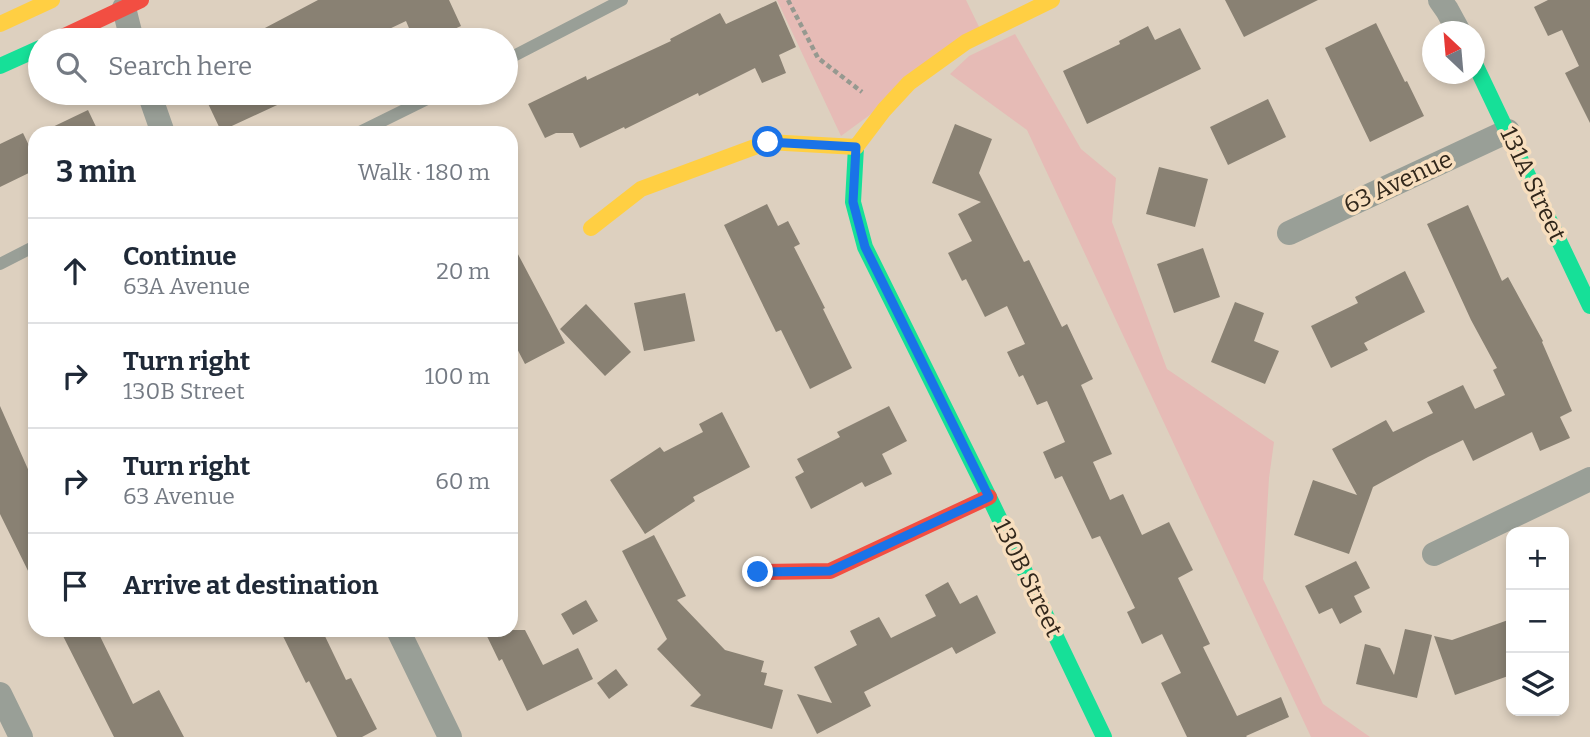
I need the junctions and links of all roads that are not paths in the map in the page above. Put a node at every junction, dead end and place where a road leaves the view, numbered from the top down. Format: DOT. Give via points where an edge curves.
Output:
graph roads {
  1 [pos="52,0"];
  2 [pos="622,0"];
  3 [pos="1052,0"];
  4 [pos="1440,0"];
  5 [pos="129,3"];
  6 [pos="1453,21"];
  7 [pos="0,24"];
  8 [pos="80,28"];
  9 [pos="131,28"];
  10 [pos="28,53"];
  11 [pos="518,54"];
  12 [pos="0,66"];
  13 [pos="1485,83"];
  14 [pos="153,105"];
  15 [pos="415,105"];
  16 [pos="161,126"];
  17 [pos="372,126"];
  18 [pos="1508,131"];
  19 [pos="856,147"];
  20 [pos="591,228"];
  21 [pos="1289,233"];
  22 [pos="28,250"];
  23 [pos="0,264"];
  24 [pos="1590,306"];
  25 [pos="1590,479"];
  26 [pos="989,497"];
  27 [pos="1434,554"];
  28 [pos="758,572"];
  29 [pos="401,637"];
  30 [pos="0,694"];
  31 [pos="21,737"];
  32 [pos="450,737"];
  33 [pos="1104,737"];
  1 -- 7 [label="street"];
  2 -- 11 [label="lane"];
  3 -- 19 [label="street" via="966,41 909,83"];
  4 -- 6 [label="street"];
  5 -- 8 [label="street"];
  5 -- 9 [label="street"];
  10 -- 12 [label="street"];
  13 -- 18 [label="street, 131A Street"];
  14 -- 16 [label="street"];
  15 -- 17 [label="lane"];
  18 -- 21 [label="street, 63 Avenue"];
  18 -- 24 [label="street, 131A Street"];
  19 -- 20 [label="street" via="768,142 641,189"];
  19 -- 26 [label="street, 130B Street" via="853,202 865,247"];
  22 -- 23 [label="lane"];
  25 -- 27 [label="street"];
  26 -- 28 [label="street" via="830,571"];
  26 -- 33 [label="street, 130B Street"];
  29 -- 32 [label="street"];
  30 -- 31 [label="street"];
}
